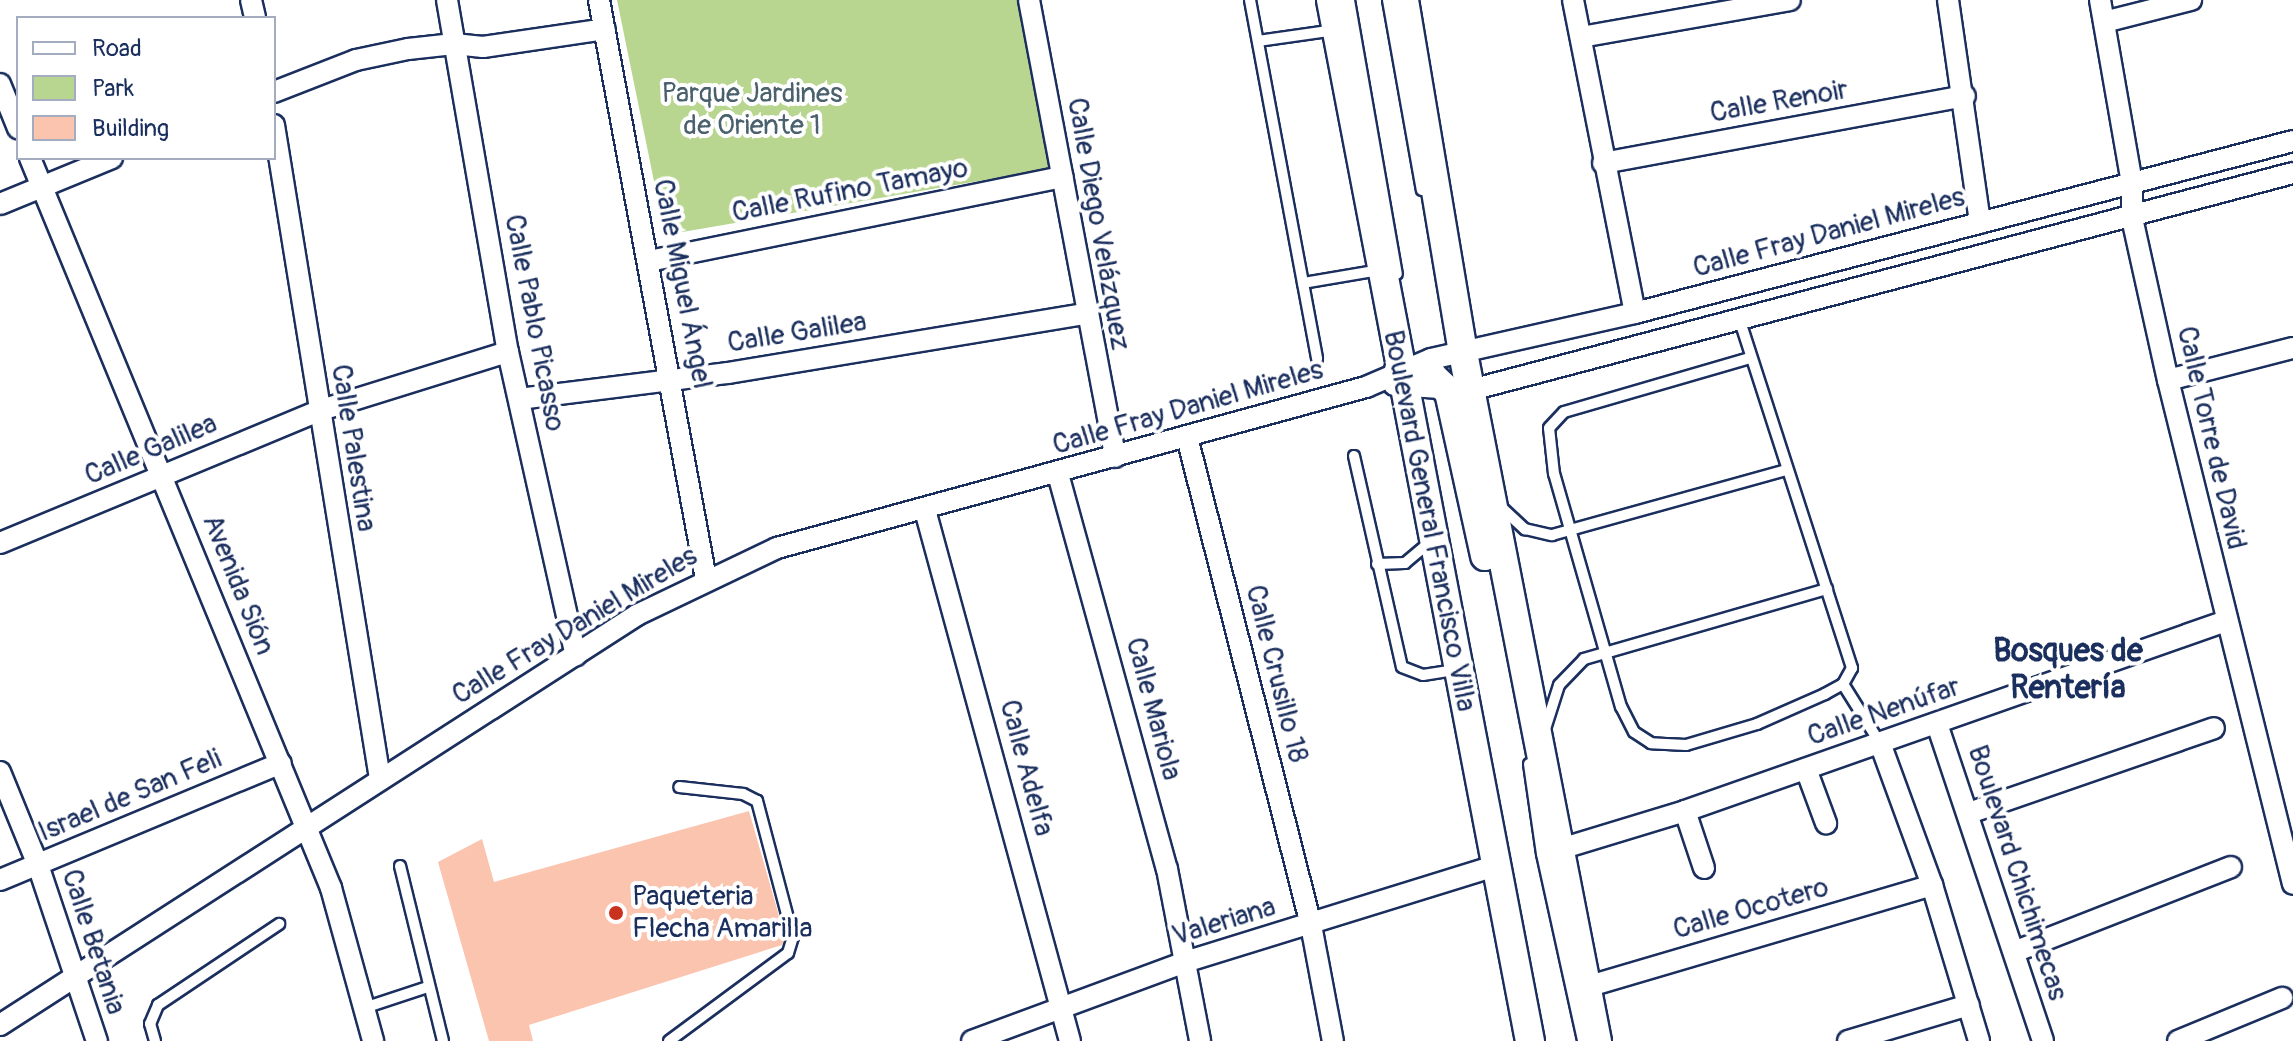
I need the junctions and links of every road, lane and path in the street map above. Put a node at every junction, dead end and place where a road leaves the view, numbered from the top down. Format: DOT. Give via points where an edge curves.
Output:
graph roads {
  1 [pos="447,0"];
  2 [pos="599,0"];
  3 [pos="1029,0"];
  4 [pos="1250,0"];
  5 [pos="1331,0"];
  6 [pos="1349,0"];
  7 [pos="1388,0"];
  8 [pos="1404,0"];
  9 [pos="1573,0"];
  10 [pos="1790,0"];
  11 [pos="1948,0"];
  12 [pos="2100,0"];
  13 [pos="2191,0"];
  14 [pos="2104,22"];
  15 [pos="605,29"];
  16 [pos="1336,30"];
  17 [pos="1581,37"];
  18 [pos="1258,41"];
  19 [pos="454,44"];
  20 [pos="0,84"];
  21 [pos="276,91"];
  22 [pos="1965,96"];
  23 [pos="16,123"];
  24 [pos="276,138"];
  25 [pos="2293,141"];
  26 [pos="31,160"];
  27 [pos="107,160"];
  28 [pos="1603,163"];
  29 [pos="2293,173"];
  30 [pos="1063,177"];
  31 [pos="2132,184"];
  32 [pos="42,187"];
  33 [pos="0,204"];
  34 [pos="2132,218"];
  35 [pos="1980,223"];
  36 [pos="649,261"];
  37 [pos="1382,270"];
  38 [pos="1303,283"];
  39 [pos="1635,313"];
  40 [pos="1084,314"];
  41 [pos="1739,318"];
  42 [pos="2293,348"];
  43 [pos="508,352"];
  44 [pos="1456,354"];
  45 [pos="1750,358"];
  46 [pos="1317,359"];
  47 [pos="1404,378"];
  48 [pos="672,379"];
  49 [pos="2168,380"];
  50 [pos="1459,391"];
  51 [pos="519,399"];
  52 [pos="318,411"];
  53 [pos="1187,437"];
  54 [pos="1354,456"];
  55 [pos="1115,457"];
  56 [pos="1787,470"];
  57 [pos="163,474"];
  58 [pos="1058,474"];
  59 [pos="1493,501"];
  60 [pos="925,510"];
  61 [pos="1571,531"];
  62 [pos="1431,541"];
  63 [pos="0,543"];
  64 [pos="1377,564"];
  65 [pos="706,579"];
  66 [pos="1827,589"];
  67 [pos="2226,621"];
  68 [pos="1512,635"];
  69 [pos="1607,649"];
  70 [pos="576,655"];
  71 [pos="1456,670"];
  72 [pos="1843,684"];
  73 [pos="1937,724"];
  74 [pos="2214,728"];
  75 [pos="1880,743"];
  76 [pos="1538,754"];
  77 [pos="281,763"];
  78 [pos="1806,769"];
  79 [pos="0,772"];
  80 [pos="380,779"];
  81 [pos="679,787"];
  82 [pos="1685,811"];
  83 [pos="1969,813"];
  84 [pos="1826,823"];
  85 [pos="306,828"];
  86 [pos="1557,850"];
  87 [pos="38,865"];
  88 [pos="400,866"];
  89 [pos="1495,866"];
  90 [pos="2231,867"];
  91 [pos="1704,868"];
  92 [pos="0,880"];
  93 [pos="2293,884"];
  94 [pos="1932,885"];
  95 [pos="279,924"];
  96 [pos="1311,925"];
  97 [pos="2014,952"];
  98 [pos="1188,961"];
  99 [pos="78,977"];
  100 [pos="428,987"];
  101 [pos="1586,987"];
  102 [pos="2282,998"];
  103 [pos="1969,1005"];
  104 [pos="1063,1006"];
  105 [pos="364,1008"];
  106 [pos="0,1025"];
  107 [pos="97,1041"];
  108 [pos="155,1041"];
  109 [pos="373,1041"];
  110 [pos="443,1041"];
  111 [pos="669,1041"];
  112 [pos="972,1041"];
  113 [pos="1070,1041"];
  114 [pos="1200,1041"];
  115 [pos="1333,1041"];
  116 [pos="1530,1041"];
  117 [pos="1543,1041"];
  118 [pos="1583,1041"];
  119 [pos="1597,1041"];
  120 [pos="1848,1041"];
  121 [pos="1979,1041"];
  122 [pos="2043,1041"];
  123 [pos="2178,1041"];
  1 -- 19 [label="street, Calle Pablo Picasso"];
  2 -- 15 [label="street, Calle Miguel Ángel"];
  3 -- 30 [label="street, Calle Diego Velázquez"];
  4 -- 18 [label="lane"];
  5 -- 16 [label="main road, Boulevard General Francisco Villa"];
  6 -- 47 [label="lane"];
  7 -- 44 [label="lane"];
  8 -- 44 [label="main road"];
  9 -- 17 [label="street"];
  10 -- 17 [label="street"];
  11 -- 22 [label="street"];
  12 -- 14 [label="street, Calle Torre de David"];
  13 -- 14 [label="street"];
  14 -- 31 [label="street, Calle Torre de David"];
  15 -- 19 [label="street" via="483,47"];
  15 -- 36 [label="street, Calle Miguel Ángel"];
  16 -- 18 [label="lane"];
  16 -- 37 [label="main road, Boulevard General Francisco Villa"];
  17 -- 28 [label="street"];
  18 -- 38 [label="lane"];
  19 -- 21 [label="street" via="356,60"];
  19 -- 43 [label="street, Calle Pablo Picasso"];
  20 -- 23 [label="street"];
  22 -- 28 [label="street, Calle Renoir"];
  22 -- 35 [label="street"];
  24 -- 52 [label="street, Calle Palestina"];
  25 -- 31 [label="street, Calle Fray Daniel Mireles"];
  26 -- 32 [label="street, Avenida Sión"];
  27 -- 32 [label="street"];
  28 -- 39 [label="street"];
  29 -- 34 [label="street, Calle Fray Daniel Mireles"];
  30 -- 36 [label="street, Calle Rufino Tamayo"];
  30 -- 40 [label="street, Calle Diego Velázquez"];
  31 -- 34 [label="street, Calle Torre de David"];
  31 -- 35 [label="street, Calle Fray Daniel Mireles"];
  32 -- 33 [label="street"];
  32 -- 57 [label="street, Avenida Sión"];
  34 -- 41 [label="street, Calle Fray Daniel Mireles"];
  34 -- 49 [label="street, Calle Torre de David"];
  35 -- 39 [label="street, Calle Fray Daniel Mireles"];
  36 -- 48 [label="street, Calle Miguel Ángel"];
  37 -- 38 [label="lane"];
  37 -- 47 [label="main road, Boulevard General Francisco Villa"];
  38 -- 46 [label="lane"];
  39 -- 44 [label="street, Calle Fray Daniel Mireles"];
  40 -- 48 [label="street, Calle Galilea"];
  40 -- 55 [label="street, Calle Diego Velázquez"];
  41 -- 45 [label="lane"];
  41 -- 50 [label="street, Calle Fray Daniel Mireles"];
  42 -- 49 [label="street"];
  43 -- 51 [label="street, Calle Pablo Picasso"];
  43 -- 52 [label="street, Calle Galilea"];
  44 -- 47 [label="street, Calle Fray Daniel Mireles"];
  44 -- 50 [label="main road"];
  45 -- 56 [label="lane"];
  45 -- 61 [label="lane" via="1556,418 1547,441"];
  47 -- 50 [label="main road" via="1432,376"];
  47 -- 53 [label="street, Calle Fray Daniel Mireles"];
  47 -- 62 [label="main road, Boulevard General Francisco Villa"];
  47 -- 117 [label="lane"];
  48 -- 51 [label="street, Calle Galilea"];
  48 -- 65 [label="street, Calle Miguel Ángel"];
  49 -- 67 [label="street, Calle Torre de David"];
  50 -- 59 [label="main road"];
  50 -- 68 [label="main road"];
  51 -- 70 [label="street, Calle Pablo Picasso"];
  52 -- 57 [label="street, Calle Galilea"];
  52 -- 80 [label="street, Calle Palestina"];
  53 -- 55 [label="street, Calle Fray Daniel Mireles"];
  53 -- 96 [label="street, Calle Crusillo 18"];
  54 -- 64 [label="lane"];
  55 -- 58 [label="street, Calle Fray Daniel Mireles"];
  56 -- 61 [label="lane"];
  56 -- 66 [label="lane"];
  57 -- 63 [label="street, Calle Galilea"];
  57 -- 77 [label="street, Avenida Sión"];
  58 -- 60 [label="street, Calle Fray Daniel Mireles"];
  58 -- 98 [label="street, Calle Mariola"];
  59 -- 61 [label="lane" via="1535,533"];
  59 -- 68 [label="main road"];
  60 -- 65 [label="street, Calle Fray Daniel Mireles" via="777,548"];
  60 -- 104 [label="street, Calle Adelfa"];
  61 -- 69 [label="lane"];
  62 -- 64 [label="lane" via="1405,563"];
  62 -- 71 [label="main road, Boulevard General Francisco Villa"];
  64 -- 71 [label="lane" via="1402,667 1423,675"];
  65 -- 70 [label="street, Calle Fray Daniel Mireles"];
  66 -- 69 [label="lane"];
  66 -- 72 [label="lane" via="1852,668"];
  67 -- 73 [label="street, Calle Nenúfar"];
  67 -- 93 [label="street, Calle Torre de David"];
  68 -- 76 [label="main road"];
  68 -- 118 [label="lane" via="1542,854"];
  69 -- 72 [label="lane" via="1624,714 1634,732 1651,743 1686,745 1757,724"];
  69 -- 76 [label="lane" via="1584,659 1559,685"];
  70 -- 80 [label="street, Calle Fray Daniel Mireles"];
  71 -- 89 [label="main road, Boulevard General Francisco Villa"];
  72 -- 75 [label="lane"];
  73 -- 75 [label="street, Calle Nenúfar"];
  73 -- 83 [label="street, Boulevard Chichimecas"];
  74 -- 83 [label="street"];
  75 -- 78 [label="street, Calle Nenúfar"];
  75 -- 94 [label="street"];
  76 -- 86 [label="main road"];
  77 -- 85 [label="street, Avenida Sión"];
  77 -- 87 [label="street, Israel de San Feli"];
  78 -- 82 [label="street, Calle Nenúfar"];
  78 -- 84 [label="street"];
  79 -- 87 [label="street, Calle Betania"];
  80 -- 85 [label="street, Calle Fray Daniel Mireles"];
  81 -- 111 [label="lane" via="743,794 757,801 793,937 788,953"];
  82 -- 86 [label="street, Calle Nenúfar"];
  82 -- 91 [label="street"];
  83 -- 97 [label="street, Boulevard Chichimecas"];
  85 -- 99 [label="street, Calle Fray Daniel Mireles"];
  85 -- 105 [label="street, Avenida Sión" via="331,888"];
  86 -- 101 [label="main road"];
  87 -- 92 [label="street, Israel de San Feli"];
  87 -- 99 [label="street, Calle Betania"];
  88 -- 100 [label="lane"];
  89 -- 96 [label="street, Valeriana"];
  89 -- 116 [label="main road, Boulevard General Francisco Villa"];
  90 -- 97 [label="street"];
  94 -- 101 [label="street, Calle Ocotero"];
  94 -- 103 [label="street"];
  95 -- 108 [label="lane" via="158,1005 150,1024"];
  96 -- 98 [label="street, Valeriana"];
  96 -- 115 [label="street, Calle Crusillo 18"];
  97 -- 122 [label="street, Boulevard Chichimecas"];
  98 -- 104 [label="street, Valeriana"];
  98 -- 114 [label="street, Calle Mariola"];
  99 -- 106 [label="street, Calle Fray Daniel Mireles"];
  99 -- 107 [label="street, Calle Betania"];
  100 -- 105 [label="lane"];
  100 -- 110 [label="lane"];
  101 -- 119 [label="main road"];
  102 -- 123 [label="street"];
  103 -- 120 [label="street"];
  103 -- 121 [label="street"];
  104 -- 112 [label="street, Valeriana"];
  104 -- 113 [label="street, Calle Adelfa"];
  105 -- 109 [label="street, Avenida Sión"];
}
